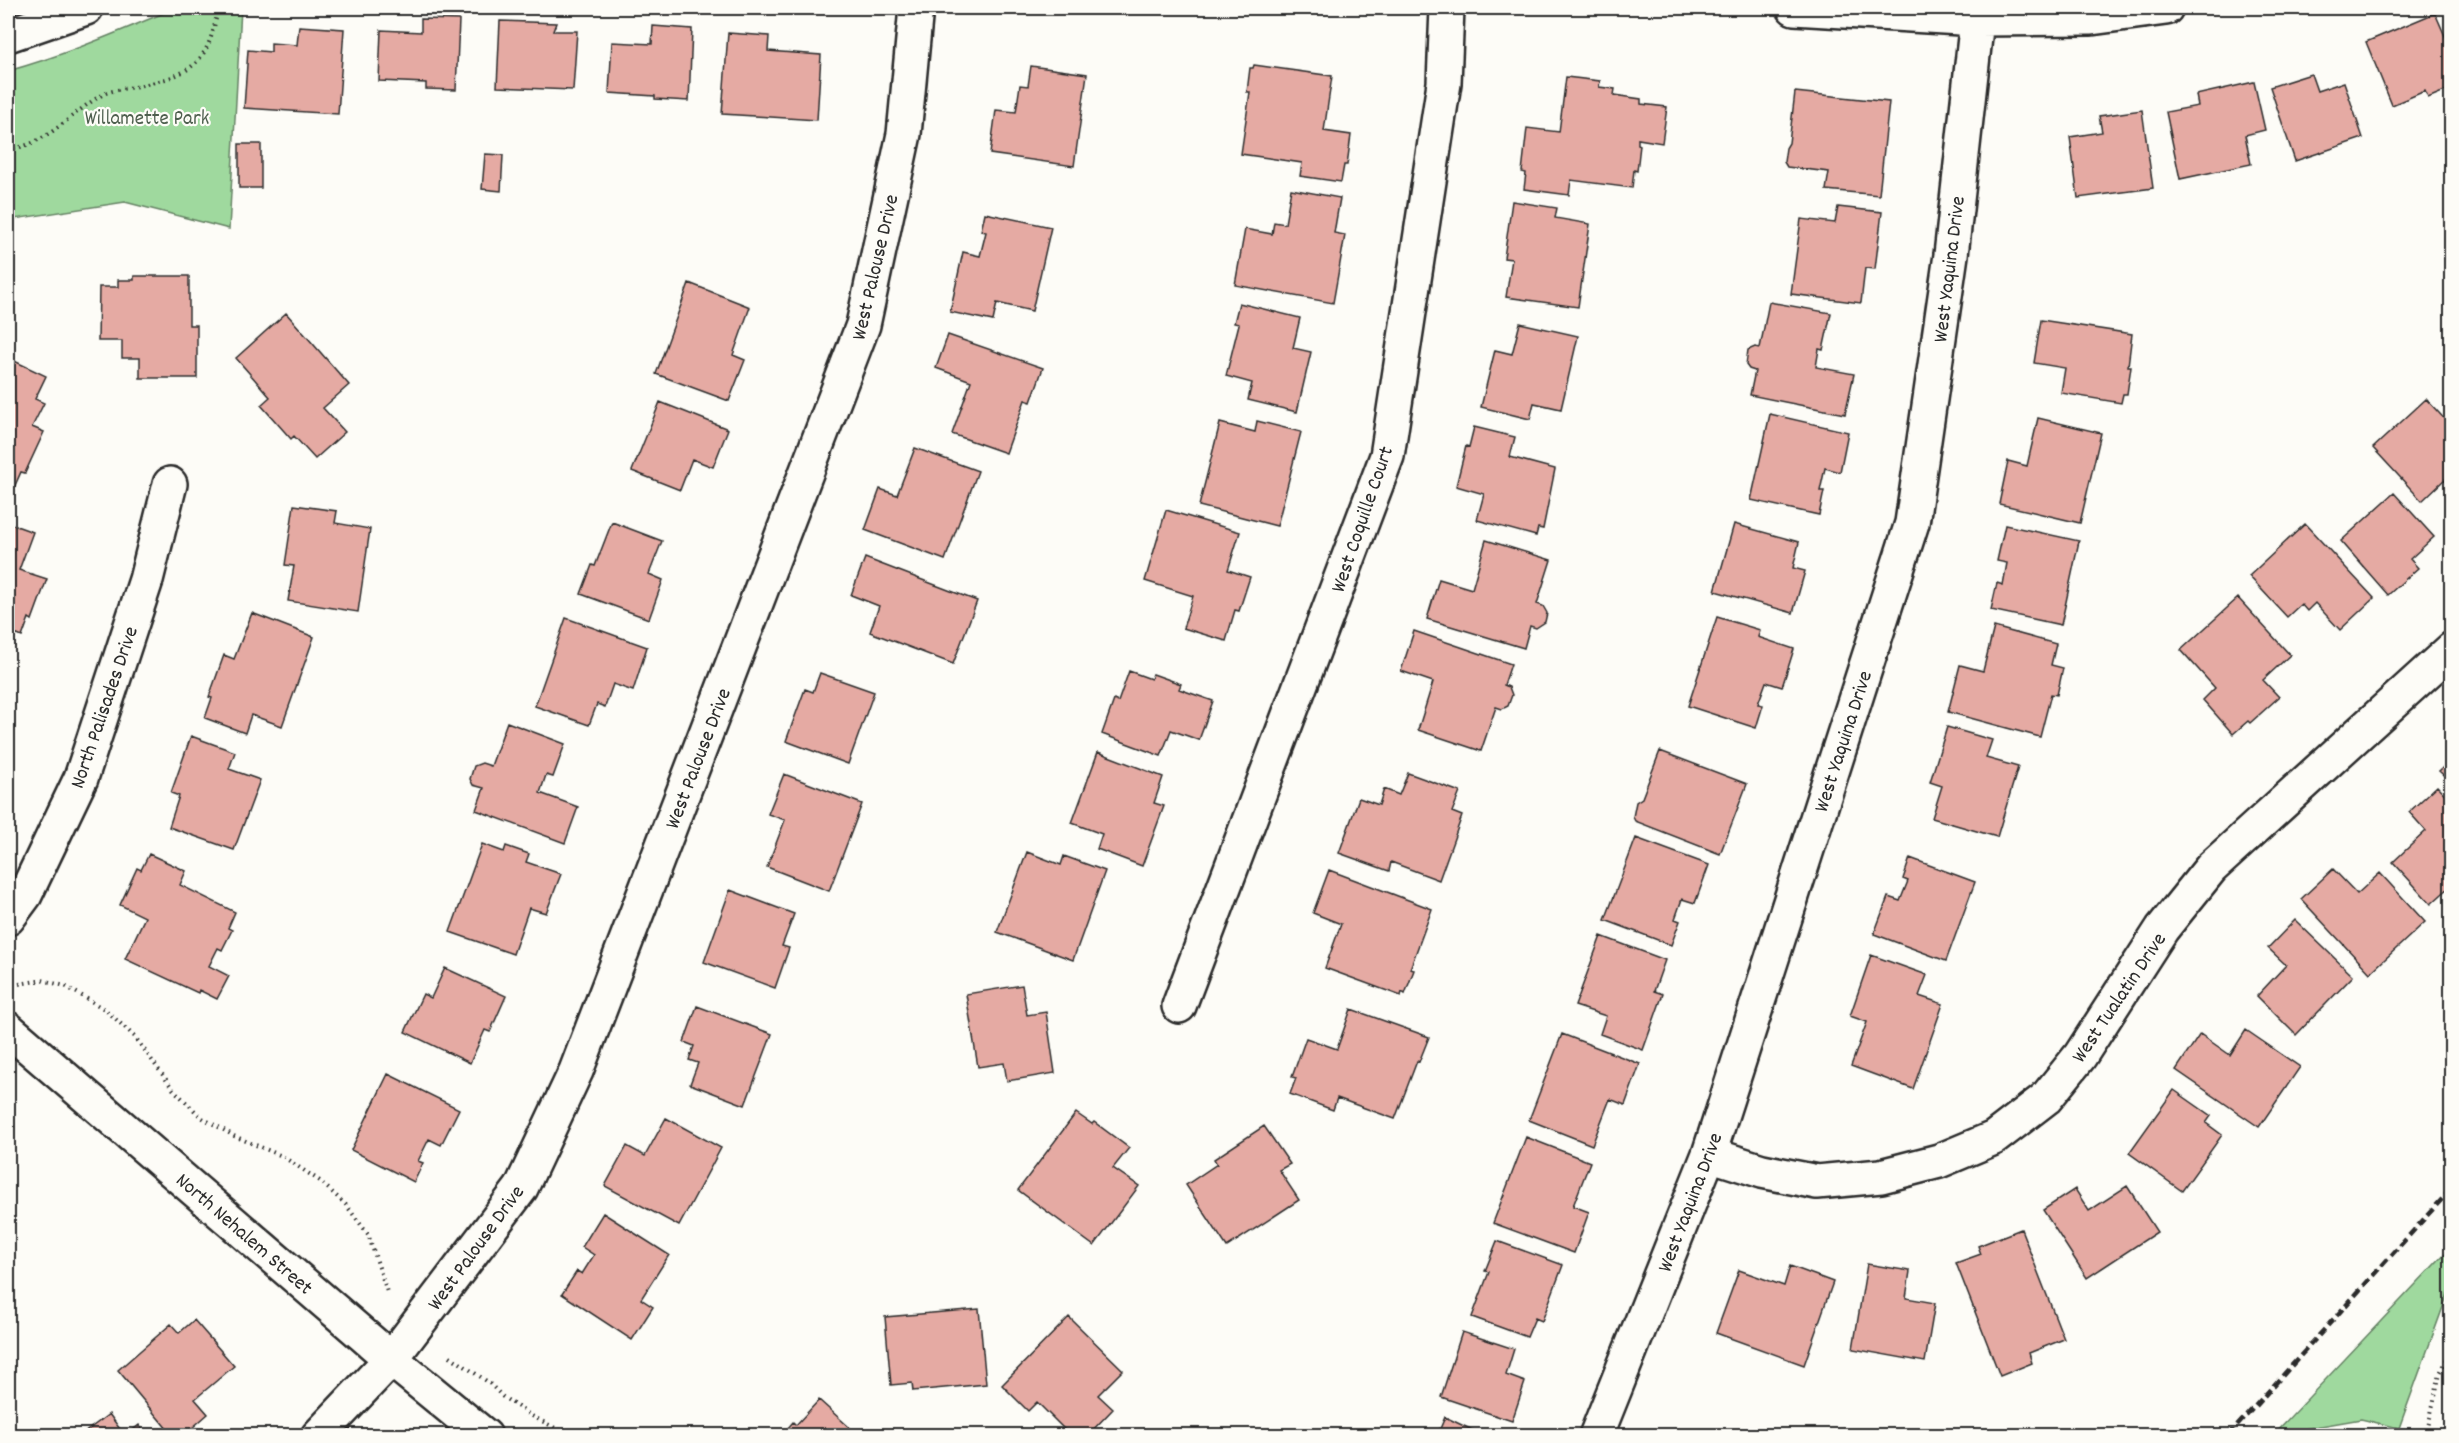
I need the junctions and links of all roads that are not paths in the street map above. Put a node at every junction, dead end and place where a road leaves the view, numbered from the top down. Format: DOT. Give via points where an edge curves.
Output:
graph roads {
  1 [pos="86,8"];
  2 [pos="916,8"];
  3 [pos="1448,8"];
  4 [pos="1794,8"];
  5 [pos="2166,8"];
  6 [pos="1977,19"];
  7 [pos="8,35"];
  8 [pos="170,484"];
  9 [pos="2451,649"];
  10 [pos="8,918"];
  11 [pos="1179,1006"];
  12 [pos="8,1029"];
  13 [pos="1709,1154"];
  14 [pos="391,1359"];
  15 [pos="318,1436"];
  16 [pos="484,1436"];
  17 [pos="1596,1436"];
  1 -- 7 [label="street"];
  2 -- 14 [label="street, West Palouse Drive" via="904,134 863,325 576,1071 521,1188"];
  3 -- 11 [label="street, West Coquille Court" via="1444,83 1387,456"];
  4 -- 6 [label="street"];
  5 -- 6 [label="street" via="2091,18"];
  6 -- 13 [label="street, West Yaquina Drive" via="1951,255 1912,523"];
  8 -- 10 [label="street, North Palisades Drive" via="146,580 81,778 25,895"];
  9 -- 13 [label="street, West Tualatin Drive" via="2211,868 2162,929 2080,1056 2046,1098 1994,1138 1939,1161 1891,1173 1817,1182 1762,1171"];
  12 -- 14 [label="street, North Nehalem Street"];
  13 -- 17 [label="street, West Yaquina Drive"];
  14 -- 15 [label="street, West Palouse Drive"];
  14 -- 16 [label="street, North Nehalem Street"];
}
